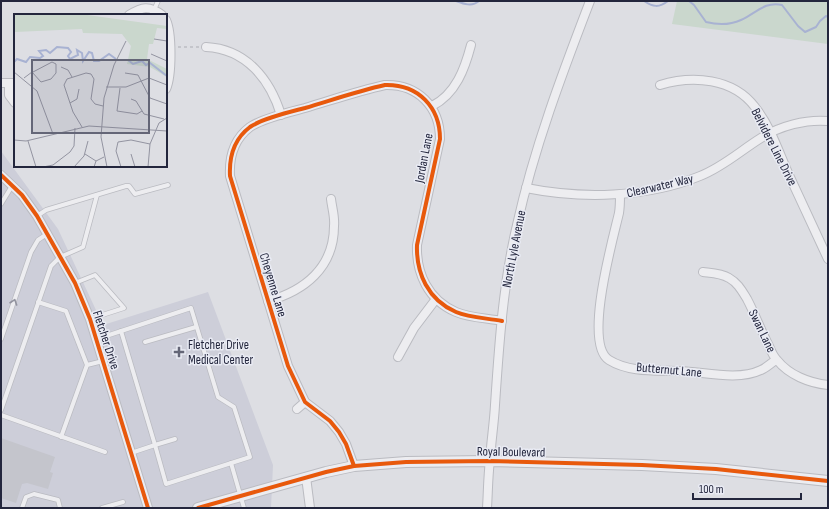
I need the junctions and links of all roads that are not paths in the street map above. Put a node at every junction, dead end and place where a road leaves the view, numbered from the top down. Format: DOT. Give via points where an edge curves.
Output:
graph roads {
  1 [pos="158,1"];
  2 [pos="590,1"];
  3 [pos="154,10"];
  4 [pos="131,14"];
  5 [pos="160,14"];
  6 [pos="167,23"];
  7 [pos="471,45"];
  8 [pos="206,47"];
  9 [pos="8,83"];
  10 [pos="167,84"];
  11 [pos="660,85"];
  12 [pos="14,101"];
  13 [pos="432,106"];
  14 [pos="281,115"];
  15 [pos="828,121"];
  16 [pos="770,133"];
  17 [pos="1,175"];
  18 [pos="168,185"];
  19 [pos="12,186"];
  20 [pos="526,188"];
  21 [pos="97,195"];
  22 [pos="620,195"];
  23 [pos="331,199"];
  24 [pos="1,204"];
  25 [pos="37,216"];
  26 [pos="47,234"];
  27 [pos="60,256"];
  28 [pos="828,259"];
  29 [pos="703,272"];
  30 [pos="75,283"];
  31 [pos="436,299"];
  32 [pos="268,301"];
  33 [pos="38,302"];
  34 [pos="90,319"];
  35 [pos="502,321"];
  36 [pos="196,327"];
  37 [pos="120,331"];
  38 [pos="1,339"];
  39 [pos="97,339"];
  40 [pos="145,342"];
  41 [pos="398,357"];
  42 [pos="103,360"];
  43 [pos="776,360"];
  44 [pos="87,365"];
  45 [pos="828,385"];
  46 [pos="305,402"];
  47 [pos="297,409"];
  48 [pos="1,410"];
  49 [pos="1,415"];
  50 [pos="61,437"];
  51 [pos="175,439"];
  52 [pos="155,445"];
  53 [pos="105,452"];
  54 [pos="131,453"];
  55 [pos="489,461"];
  56 [pos="231,463"];
  57 [pos="354,466"];
  58 [pos="306,477"];
  59 [pos="828,481"];
  60 [pos="241,495"];
  61 [pos="123,502"];
  62 [pos="22,508"];
  63 [pos="60,508"];
  64 [pos="102,508"];
  65 [pos="148,508"];
  66 [pos="198,508"];
  67 [pos="244,508"];
  68 [pos="310,508"];
  69 [pos="487,508"];
  1 -- 3 [label="lane"];
  2 -- 20 [label="street, North Lyle Avenue" via="548,112"];
  3 -- 4 [label="street" via="139,9"];
  3 -- 5 [label="street"];
  6 -- 10 [label="street" via="170,47 170,72"];
  7 -- 13 [label="street" via="457,83"];
  8 -- 14 [label="street" via="221,49 252,66 274,93"];
  9 -- 12 [label="street"];
  11 -- 16 [label="street, Belvidere Line Drive" via="690,79 730,87 756,108"];
  13 -- 14 [label="street" via="406,88 385,85"];
  13 -- 31 [label="street, Jordan Lane" via="438,119 440,139 418,234 416,255 425,285"];
  14 -- 32 [label="street, Cheyenne Lane" via="247,130 232,151 230,167 233,186"];
  15 -- 16 [label="street, Clearwater Way" via="801,123"];
  16 -- 22 [label="street, Clearwater Way" via="724,165 700,177 661,188"];
  16 -- 28 [label="street, Belvidere Line Drive"];
  17 -- 19 [label="street, Fletcher Drive"];
  18 -- 21 [label="lane" via="135,194 126,186"];
  19 -- 24 [label="lane"];
  19 -- 25 [label="street, Fletcher Drive"];
  20 -- 22 [label="street, Clearwater Way"];
  20 -- 35 [label="street, North Lyle Avenue" via="509,264"];
  21 -- 25 [label="lane" via="46,210"];
  21 -- 27 [label="lane" via="83,247"];
  22 -- 43 [label="street, Butternut Lane" via="600,303 599,340 604,356 634,369 742,375 762,370"];
  23 -- 32 [label="street" via="334,232 329,253 320,269 299,289"];
  25 -- 26 [label="street, Fletcher Drive"];
  26 -- 27 [label="street, Fletcher Drive"];
  38 -- 26 [label="lane, one-way" via="31,252 38,240"];
  27 -- 30 [label="street, Fletcher Drive"];
  27 -- 33 [label="lane" via="51,266"];
  29 -- 43 [label="street, Swan Lane" via="722,274 738,285"];
  30 -- 34 [label="street, Fletcher Drive"];
  30 -- 34 [label="lane" via="95,276 124,308"];
  31 -- 35 [label="street, Jordan Lane" via="456,312"];
  31 -- 41 [label="street" via="414,328"];
  32 -- 46 [label="street, Cheyenne Lane" via="288,366"];
  33 -- 44 [label="lane" via="66,311"];
  33 -- 48 [label="lane"];
  34 -- 39 [label="street, Fletcher Drive"];
  35 -- 55 [label="street, North Lyle Avenue"];
  36 -- 37 [label="lane" via="191,308"];
  36 -- 40 [label="lane"];
  36 -- 56 [label="lane" via="218,398 234,407 250,457"];
  37 -- 39 [label="lane"];
  37 -- 52 [label="lane"];
  39 -- 42 [label="street, Fletcher Drive"];
  42 -- 44 [label="lane"];
  42 -- 54 [label="street, Fletcher Drive"];
  43 -- 45 [label="street, Swan Lane" via="794,375"];
  44 -- 50 [label="lane"];
  46 -- 47 [label="street"];
  46 -- 57 [label="street, Cheyenne Lane" via="330,421 339,432"];
  49 -- 50 [label="lane"];
  50 -- 53 [label="lane"];
  51 -- 52 [label="lane"];
  52 -- 54 [label="lane"];
  52 -- 56 [label="lane" via="166,484"];
  54 -- 65 [label="street, Fletcher Drive"];
  55 -- 57 [label="street, Royal Boulevard" via="406,462"];
  55 -- 59 [label="street, Royal Boulevard" via="663,466"];
  55 -- 69 [label="street, North Lyle Avenue"];
  56 -- 60 [label="lane"];
  57 -- 58 [label="street, Royal Boulevard"];
  58 -- 60 [label="street, Royal Boulevard"];
  58 -- 68 [label="street"];
  60 -- 66 [label="street, Royal Boulevard"];
  60 -- 67 [label="lane"];
  61 -- 64 [label="lane"];
  62 -- 63 [label="lane" via="26,497 34,494 58,500"];
}
